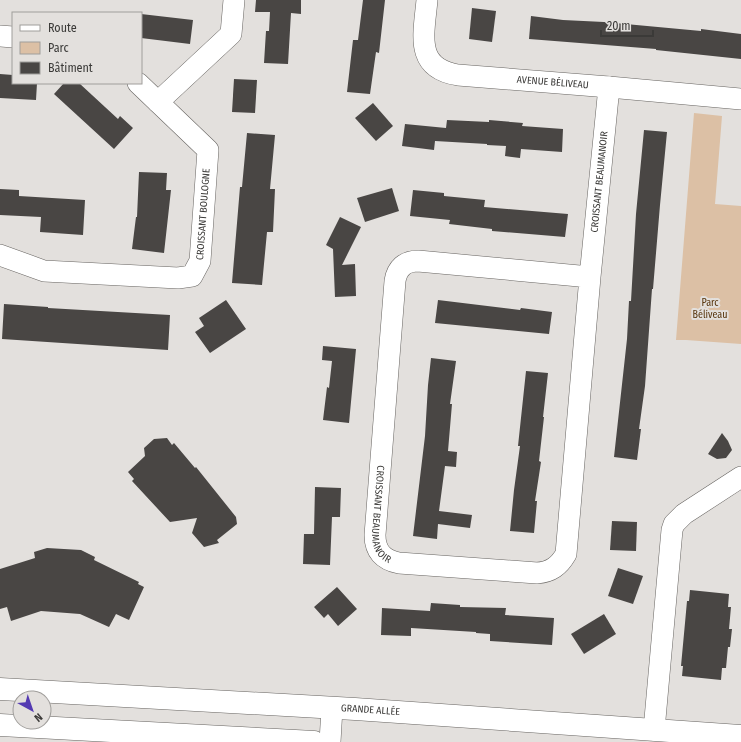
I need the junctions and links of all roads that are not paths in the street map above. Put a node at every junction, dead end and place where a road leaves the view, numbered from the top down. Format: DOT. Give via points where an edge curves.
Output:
graph roads {
  1 [pos="234,0"];
  2 [pos="427,0"];
  3 [pos="0,36"];
  4 [pos="12,37"];
  5 [pos="139,84"];
  6 [pos="609,87"];
  7 [pos="741,99"];
  8 [pos="158,102"];
  9 [pos="0,255"];
  10 [pos="590,277"];
  11 [pos="741,477"];
  12 [pos="0,689"];
  13 [pos="332,708"];
  14 [pos="0,725"];
  15 [pos="654,730"];
  16 [pos="741,736"];
  17 [pos="314,742"];
  18 [pos="330,742"];
  1 -- 8 [label="street" via="231,34"];
  2 -- 6 [label="street, AVENUE BÉLIVEAU" via="424,48 430,62 443,71 458,75"];
  3 -- 4 [label="street"];
  5 -- 8 [label="street, CROISSANT BOULOGNE"];
  6 -- 7 [label="street, AVENUE BÉLIVEAU"];
  6 -- 10 [label="street, CROISSANT BEAUMANOIR"];
  8 -- 9 [label="street, CROISSANT BOULOGNE" via="208,150 200,260 192,276 178,278 44,271"];
  10 -- 10 [label="street, CROISSANT BEAUMANOIR" via="567,547 562,560 552,570 537,573 399,563 386,559 377,549 375,535 395,281 398,270 407,263 418,261"];
  11 -- 15 [label="street" via="684,514 674,524"];
  12 -- 13 [label="main road, GRANDE ALLÉE"];
  13 -- 15 [label="main road, GRANDE ALLÉE"];
  13 -- 18 [label="street"];
  14 -- 17 [label="main road"];
  15 -- 16 [label="main road, GRANDE ALLÉE"];
}
